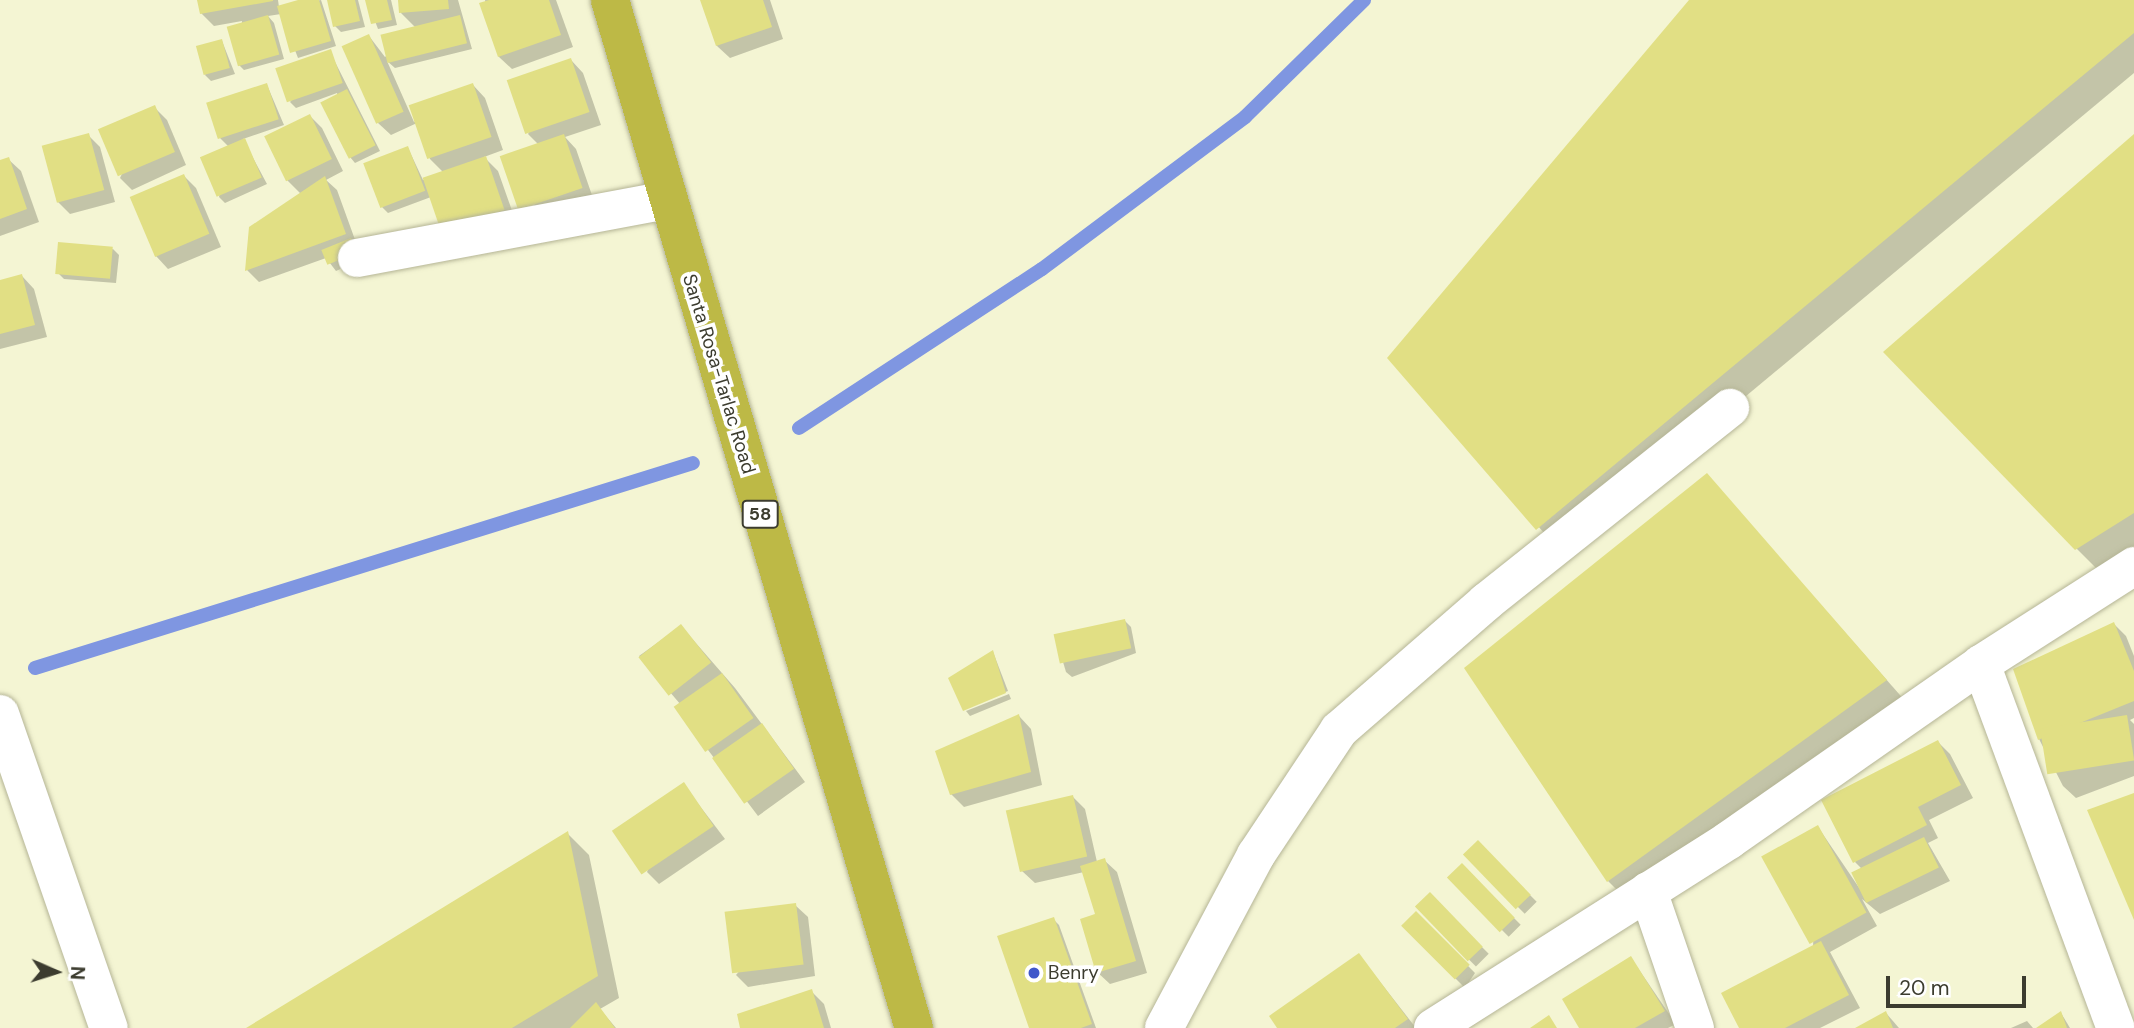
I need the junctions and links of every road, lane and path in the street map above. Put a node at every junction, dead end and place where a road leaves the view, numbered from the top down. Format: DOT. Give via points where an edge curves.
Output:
graph roads {
  1 [pos="610,0"];
  2 [pos="667,200"];
  3 [pos="357,258"];
  4 [pos="1730,408"];
  5 [pos="2134,566"];
  6 [pos="1981,664"];
  7 [pos="0,714"];
  8 [pos="1648,891"];
  9 [pos="1435,1027"];
  10 [pos="109,1028"];
  11 [pos="914,1028"];
  12 [pos="1164,1028"];
  13 [pos="1695,1028"];
  14 [pos="2116,1028"];
  1 -- 2 [label="highway, Santa Rosa-Tarlac Road / 58"];
  2 -- 3 [label="street"];
  2 -- 11 [label="highway, Santa Rosa-Tarlac Road / 58"];
  4 -- 12 [label="street" via="1486,603 1339,730 1256,855"];
  5 -- 6 [label="street"];
  6 -- 8 [label="street"];
  6 -- 14 [label="street"];
  7 -- 10 [label="street"];
  8 -- 9 [label="street"];
  8 -- 13 [label="street"];
}
